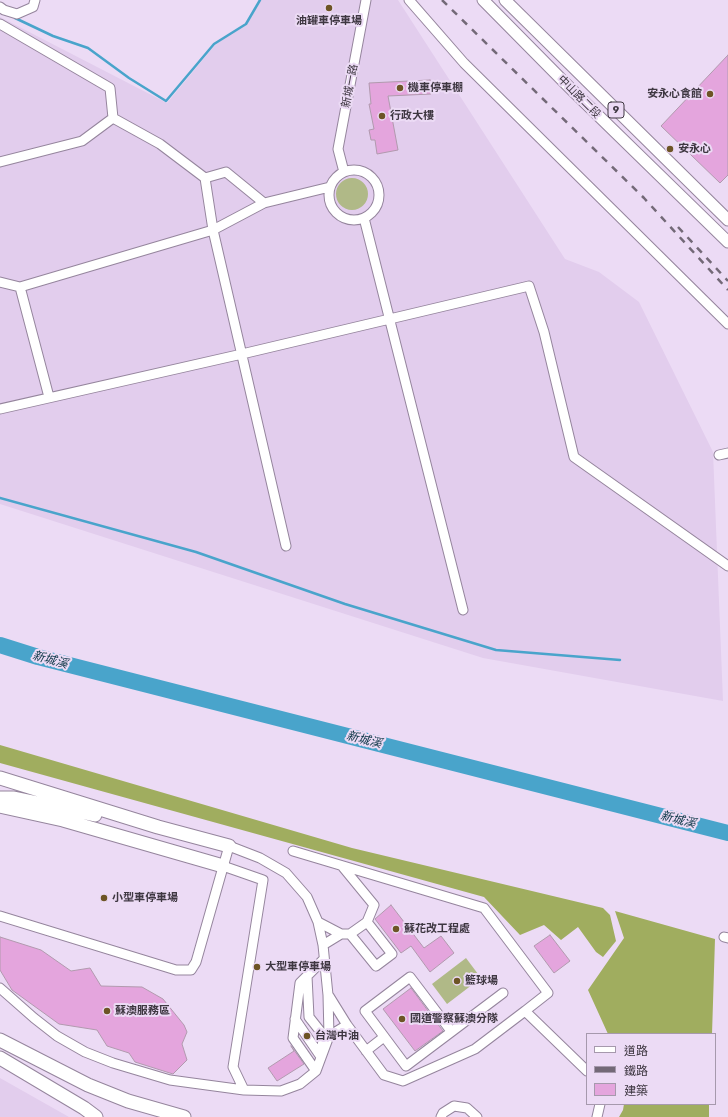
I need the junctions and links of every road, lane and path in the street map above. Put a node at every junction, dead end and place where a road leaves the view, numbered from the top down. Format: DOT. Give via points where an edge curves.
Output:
graph roads {
  1 [pos="35,0"];
  2 [pos="366,0"];
  3 [pos="409,0"];
  4 [pos="483,0"];
  5 [pos="505,0"];
  6 [pos="0,7"];
  7 [pos="0,24"];
  8 [pos="581,76"];
  9 [pos="570,88"];
  10 [pos="113,118"];
  11 [pos="0,162"];
  12 [pos="344,172"];
  13 [pos="205,178"];
  14 [pos="330,188"];
  15 [pos="264,203"];
  16 [pos="364,218"];
  17 [pos="728,220"];
  18 [pos="213,230"];
  19 [pos="728,242"];
  20 [pos="0,282"];
  21 [pos="20,288"];
  22 [pos="389,319"];
  23 [pos="728,324"];
  24 [pos="242,354"];
  25 [pos="49,397"];
  26 [pos="0,409"];
  27 [pos="728,453"];
  28 [pos="718,455"];
  29 [pos="286,546"];
  30 [pos="728,566"];
  31 [pos="463,610"];
  32 [pos="0,778"];
  33 [pos="0,798"];
  34 [pos="0,806"];
  35 [pos="0,815"];
  36 [pos="63,820"];
  37 [pos="158,827"];
  38 [pos="228,846"];
  39 [pos="293,851"];
  40 [pos="223,866"];
  41 [pos="342,866"];
  42 [pos="0,916"];
  43 [pos="318,922"];
  44 [pos="367,922"];
  45 [pos="341,934"];
  46 [pos="350,934"];
  47 [pos="323,945"];
  48 [pos="324,959"];
  49 [pos="307,976"];
  50 [pos="0,988"];
  51 [pos="504,992"];
  52 [pos="328,995"];
  53 [pos="525,1011"];
  54 [pos="295,1019"];
  55 [pos="347,1025"];
  56 [pos="0,1030"];
  57 [pos="451,1031"];
  58 [pos="330,1036"];
  59 [pos="384,1037"];
  60 [pos="0,1040"];
  61 [pos="366,1051"];
  62 [pos="321,1057"];
  63 [pos="0,1058"];
  64 [pos="48,1065"];
  65 [pos="0,1066"];
  66 [pos="586,1070"];
  67 [pos="316,1071"];
  68 [pos="244,1090"];
  69 [pos="600,1105"];
  70 [pos="84,1108"];
  71 [pos="96,1117"];
  72 [pos="184,1117"];
  73 [pos="441,1117"];
  74 [pos="477,1117"];
  75 [pos="597,1117"];
  1 -- 6 [label="street" via="33,7 17,14"];
  2 -- 12 [label="street, 新城一路" via="338,149"];
  3 -- 23 [label="street" via="464,63"];
  4 -- 9 [label="main road, 中山路二段 / 9"];
  5 -- 8 [label="main road, 中山路二段 / 9"];
  7 -- 10 [label="street" via="110,88"];
  8 -- 9 [label="main road"];
  8 -- 17 [label="main road, 中山路二段 / 9"];
  9 -- 19 [label="main road, 中山路二段 / 9"];
  10 -- 11 [label="street" via="82,141"];
  10 -- 13 [label="street" via="160,144"];
  12 -- 14 [label="street" via="337,176"];
  12 -- 16 [label="street" via="366,172 377,185 378,202 371,214"];
  13 -- 15 [label="street" via="226,172"];
  13 -- 18 [label="street"];
  14 -- 15 [label="street"];
  14 -- 16 [label="street" via="330,200 336,212 351,220"];
  15 -- 18 [label="street"];
  16 -- 22 [label="street"];
  18 -- 21 [label="street"];
  18 -- 24 [label="street"];
  20 -- 21 [label="street"];
  21 -- 25 [label="street"];
  22 -- 24 [label="street"];
  22 -- 30 [label="street" via="529,286 544,332 574,457"];
  22 -- 31 [label="street"];
  24 -- 25 [label="street"];
  24 -- 29 [label="street"];
  25 -- 26 [label="street"];
  27 -- 28 [label="street"];
  32 -- 37 [label="highway"];
  33 -- 37 [label="highway" via="14,798"];
  34 -- 36 [label="highway"];
  35 -- 36 [label="highway"];
  36 -- 40 [label="highway"];
  37 -- 38 [label="highway"];
  38 -- 40 [label="street"];
  38 -- 43 [label="street" via="260,858 286,873 307,897"];
  39 -- 41 [label="street"];
  40 -- 42 [label="street" via="196,962 191,970 176,970"];
  40 -- 68 [label="street" via="263,880 233,1067"];
  41 -- 44 [label="street" via="374,904"];
  41 -- 53 [label="street" via="484,908 548,993"];
  43 -- 45 [label="street"];
  43 -- 47 [label="street"];
  44 -- 46 [label="street"];
  44 -- 46 [label="street" via="392,954 376,966"];
  45 -- 46 [label="street"];
  45 -- 47 [label="street"];
  47 -- 48 [label="street"];
  48 -- 49 [label="street"];
  48 -- 52 [label="street"];
  49 -- 54 [label="street" via="300,983"];
  49 -- 62 [label="street" via="309,1017 324,1036"];
  50 -- 68 [label="street" via="57,1036 85,1052 170,1080"];
  51 -- 57 [label="street"];
  52 -- 55 [label="street"];
  52 -- 58 [label="street"];
  53 -- 61 [label="street" via="475,1050 403,1081 384,1075"];
  53 -- 66 [label="street"];
  54 -- 62 [label="street"];
  54 -- 67 [label="street" via="292,1038"];
  55 -- 58 [label="street"];
  55 -- 61 [label="street"];
  56 -- 64 [label="highway"];
  57 -- 59 [label="street" via="406,1066"];
  57 -- 59 [label="street" via="410,977 365,1011"];
  58 -- 62 [label="street"];
  59 -- 61 [label="street"];
  60 -- 64 [label="highway"];
  62 -- 67 [label="street"];
  63 -- 70 [label="highway"];
  64 -- 72 [label="highway" via="128,1101"];
  65 -- 70 [label="highway"];
  67 -- 68 [label="street" via="300,1084 281,1090"];
  69 -- 75 [label="street"];
  70 -- 71 [label="highway"];
  73 -- 74 [label="street" via="454,1106 468,1108"];
}
